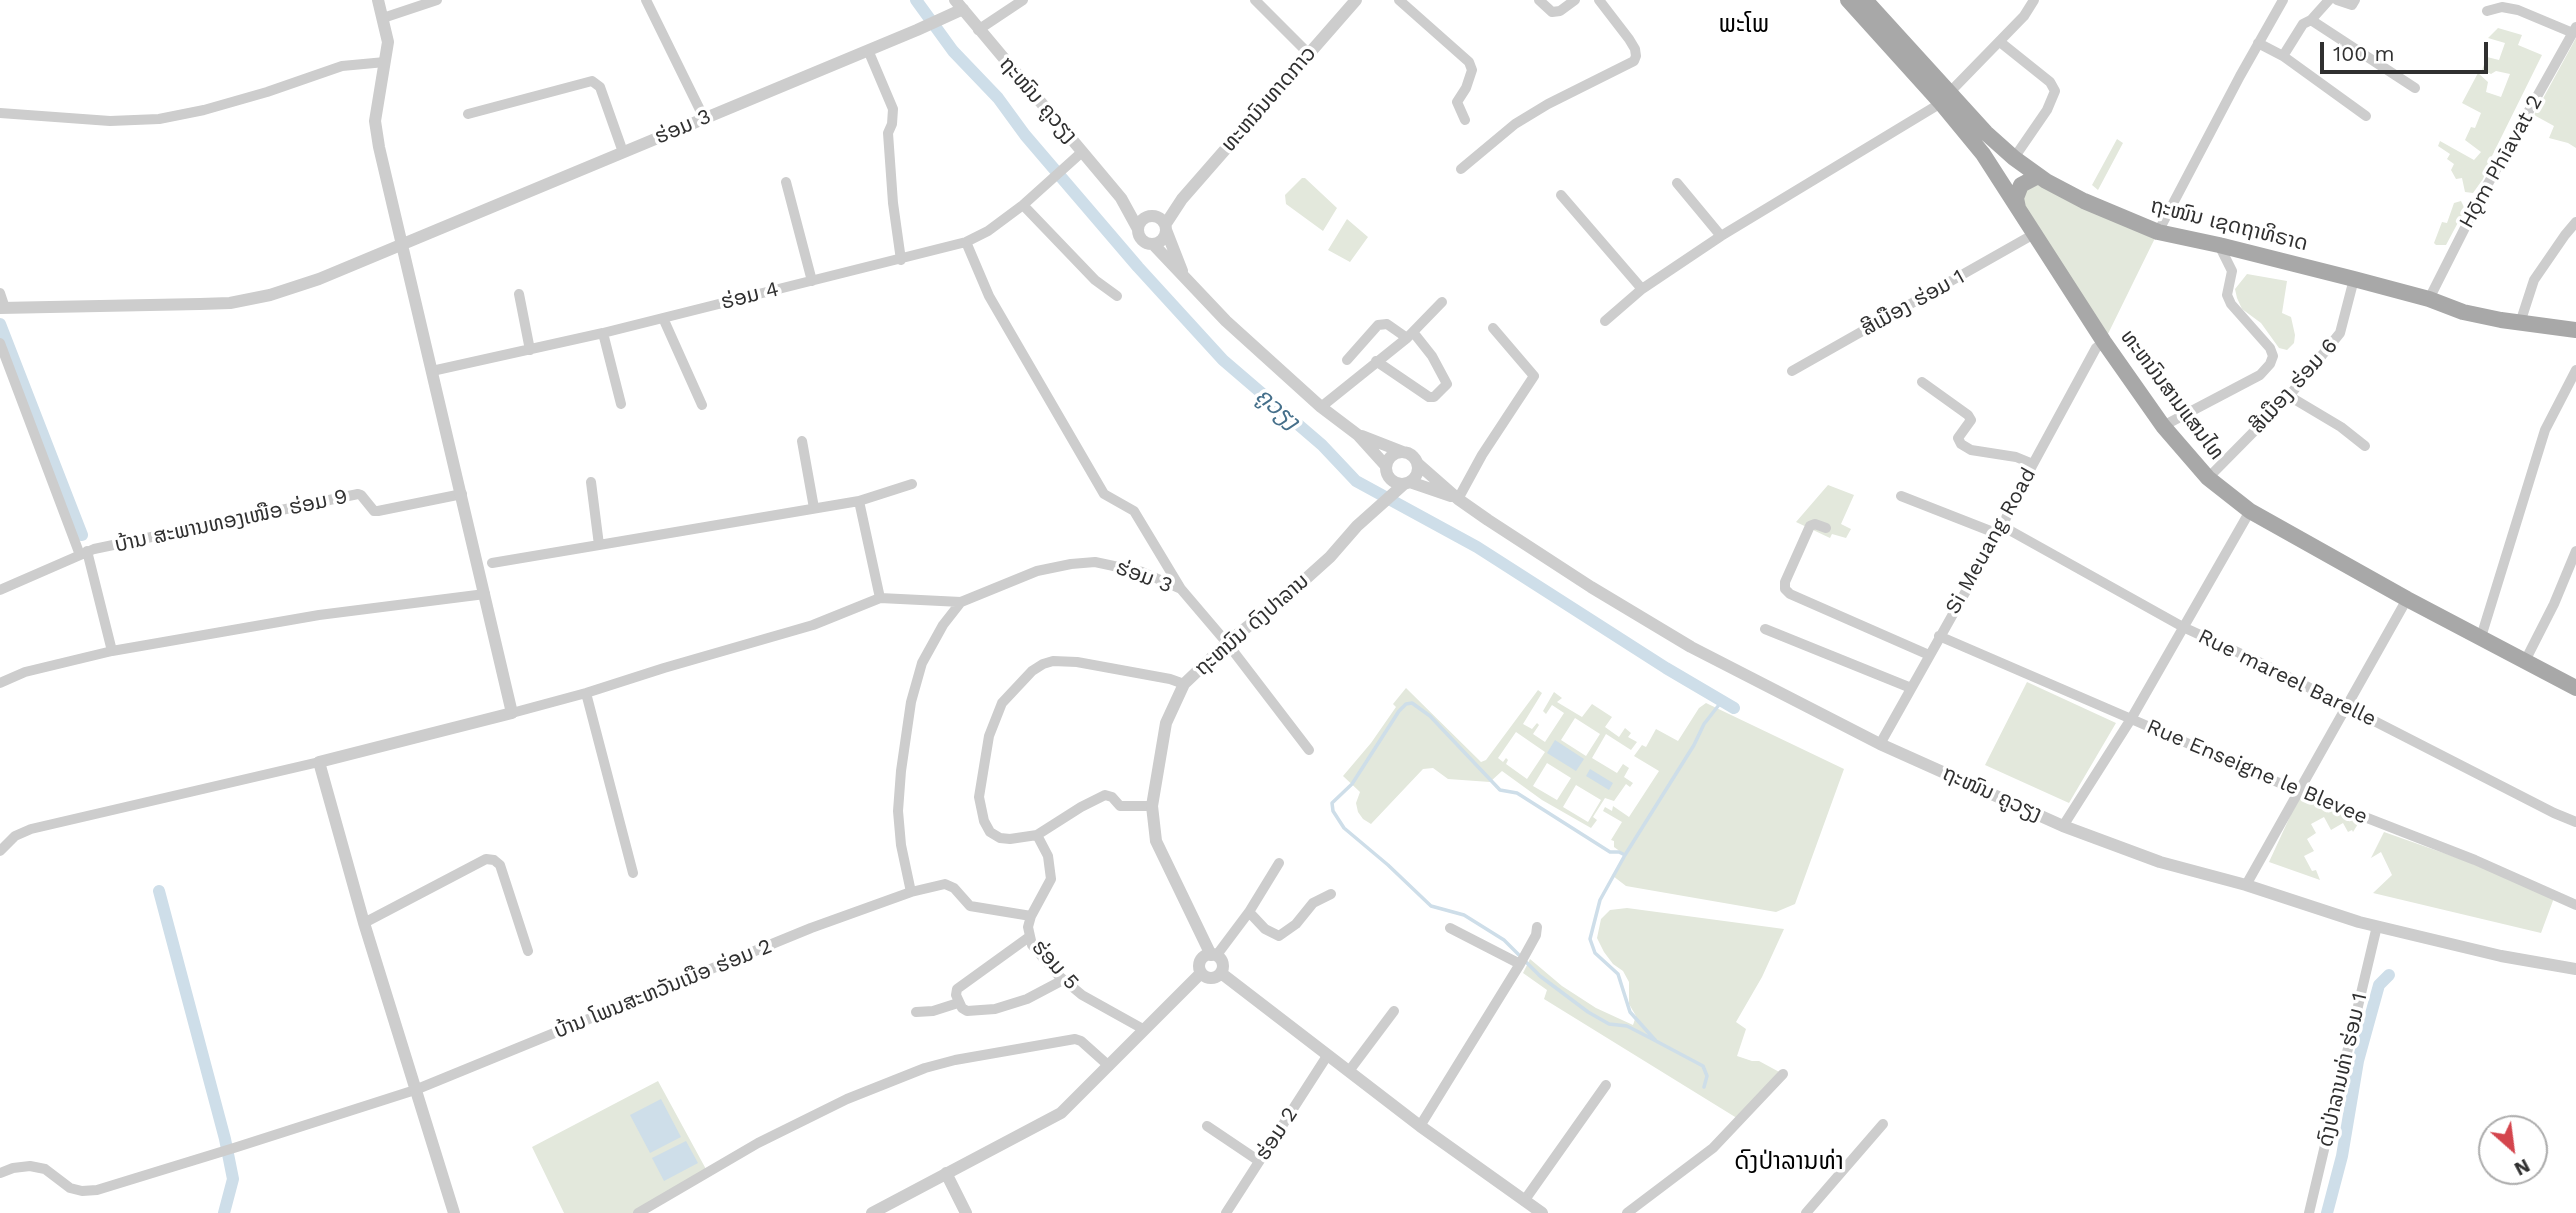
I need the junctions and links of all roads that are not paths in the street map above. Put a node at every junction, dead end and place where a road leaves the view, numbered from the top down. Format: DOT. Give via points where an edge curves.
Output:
graph roads {
  1 [pos="378,0"];
  2 [pos="437,0"];
  3 [pos="646,0"];
  4 [pos="1023,0"];
  5 [pos="1255,0"];
  6 [pos="1356,0"];
  7 [pos="1399,0"];
  8 [pos="1539,0"];
  9 [pos="1575,0"];
  10 [pos="1599,0"];
  11 [pos="1847,0"];
  12 [pos="1865,0"];
  13 [pos="2034,0"];
  14 [pos="2283,0"];
  15 [pos="2329,0"];
  16 [pos="2337,0"];
  17 [pos="2355,0"];
  18 [pos="956,8"];
  19 [pos="2487,11"];
  20 [pos="383,19"];
  21 [pos="2311,20"];
  22 [pos="978,30"];
  23 [pos="2574,30"];
  24 [pos="2000,42"];
  25 [pos="2258,43"];
  26 [pos="868,50"];
  27 [pos="1309,54"];
  28 [pos="2283,56"];
  29 [pos="385,62"];
  30 [pos="2415,88"];
  31 [pos="1945,98"];
  32 [pos="0,113"];
  33 [pos="468,114"];
  34 [pos="2366,116"];
  35 [pos="704,118"];
  36 [pos="1465,120"];
  37 [pos="624,152"];
  38 [pos="1983,154"];
  39 [pos="1079,156"];
  40 [pos="2014,158"];
  41 [pos="1461,169"];
  42 [pos="2038,176"];
  43 [pos="786,182"];
  44 [pos="1677,183"];
  45 [pos="1561,195"];
  46 [pos="1121,198"];
  47 [pos="1023,205"];
  48 [pos="2019,211"];
  49 [pos="1159,222"];
  50 [pos="2576,222"];
  51 [pos="1138,229"];
  52 [pos="2158,232"];
  53 [pos="2034,234"];
  54 [pos="1721,236"];
  55 [pos="966,242"];
  56 [pos="1153,244"];
  57 [pos="402,245"];
  58 [pos="2219,245"];
  59 [pos="901,260"];
  60 [pos="1185,278"];
  61 [pos="2354,279"];
  62 [pos="812,281"];
  63 [pos="1642,289"];
  64 [pos="0,293"];
  65 [pos="519,294"];
  66 [pos="1117,296"];
  67 [pos="2429,299"];
  68 [pos="1442,302"];
  69 [pos="3,308"];
  70 [pos="663,318"];
  71 [pos="1605,321"];
  72 [pos="2520,323"];
  73 [pos="1493,328"];
  74 [pos="2576,330"];
  75 [pos="603,333"];
  76 [pos="1410,335"];
  77 [pos="2104,342"];
  78 [pos="0,344"];
  79 [pos="530,350"];
  80 [pos="1347,360"];
  81 [pos="1376,361"];
  82 [pos="2576,370"];
  83 [pos="432,371"];
  84 [pos="1792,371"];
  85 [pos="1922,382"];
  86 [pos="2289,396"];
  87 [pos="621,404"];
  88 [pos="702,405"];
  89 [pos="1321,407"];
  90 [pos="2163,426"];
  91 [pos="1358,435"];
  92 [pos="802,442"];
  93 [pos="2365,446"];
  94 [pos="1403,452"];
  95 [pos="1417,463"];
  96 [pos="2033,464"];
  97 [pos="2208,478"];
  98 [pos="1395,480"];
  99 [pos="591,482"];
  100 [pos="912,484"];
  101 [pos="462,495"];
  102 [pos="1902,496"];
  103 [pos="1458,499"];
  104 [pos="859,500"];
  105 [pos="814,508"];
  106 [pos="2250,511"];
  107 [pos="1826,528"];
  108 [pos="2000,530"];
  109 [pos="599,545"];
  110 [pos="2576,551"];
  111 [pos="84,553"];
  112 [pos="492,563"];
  113 [pos="1181,589"];
  114 [pos="0,590"];
  115 [pos="485,594"];
  116 [pos="880,598"];
  117 [pos="2407,599"];
  118 [pos="961,602"];
  119 [pos="2183,627"];
  120 [pos="1765,629"];
  121 [pos="1939,636"];
  122 [pos="2481,637"];
  123 [pos="1227,643"];
  124 [pos="111,651"];
  125 [pos="1928,655"];
  126 [pos="2525,661"];
  127 [pos="0,683"];
  128 [pos="1184,684"];
  129 [pos="1911,688"];
  130 [pos="2576,688"];
  131 [pos="586,693"];
  132 [pos="2346,705"];
  133 [pos="512,712"];
  134 [pos="2130,719"];
  135 [pos="1880,744"];
  136 [pos="1309,750"];
  137 [pos="319,762"];
  138 [pos="2298,791"];
  139 [pos="1152,806"];
  140 [pos="2576,822"];
  141 [pos="2063,826"];
  142 [pos="1037,835"];
  143 [pos="0,851"];
  144 [pos="1279,863"];
  145 [pos="633,873"];
  146 [pos="2246,885"];
  147 [pos="911,892"];
  148 [pos="1331,894"];
  149 [pos="2576,905"];
  150 [pos="1249,912"];
  151 [pos="1031,916"];
  152 [pos="364,923"];
  153 [pos="1537,926"];
  154 [pos="2377,926"];
  155 [pos="1450,928"];
  156 [pos="1029,937"];
  157 [pos="528,951"];
  158 [pos="1214,956"];
  159 [pos="2575,966"];
  160 [pos="1517,969"];
  161 [pos="1201,973"];
  162 [pos="1221,973"];
  163 [pos="1063,980"];
  164 [pos="958,1003"];
  165 [pos="1394,1011"];
  166 [pos="916,1012"];
  167 [pos="1143,1029"];
  168 [pos="1327,1056"];
  169 [pos="1109,1066"];
  170 [pos="1349,1072"];
  171 [pos="1783,1074"];
  172 [pos="1606,1084"];
  173 [pos="415,1090"];
  174 [pos="1882,1124"];
  175 [pos="1206,1126"];
  176 [pos="1420,1126"];
  177 [pos="1259,1161"];
  178 [pos="0,1173"];
  179 [pos="946,1173"];
  180 [pos="1524,1201"];
  181 [pos="454,1213"];
  182 [pos="638,1213"];
  183 [pos="872,1213"];
  184 [pos="966,1213"];
  185 [pos="1226,1213"];
  186 [pos="1542,1213"];
  187 [pos="1627,1213"];
  188 [pos="1806,1213"];
  189 [pos="2309,1213"];
  1 -- 20 [label="street"];
  2 -- 20 [label="street"];
  3 -- 35 [label="street"];
  4 -- 22 [label="street"];
  5 -- 27 [label="street"];
  6 -- 27 [label="street, ທະຫນົນທາດກາວ"];
  7 -- 36 [label="street" via="1469,62 1472,70 1457,102"];
  8 -- 9 [label="street" via="1552,12"];
  10 -- 41 [label="street" via="1635,49 1634,61 1515,124"];
  11 -- 31 [label="main road, ທະຫນົນສາມແສນໄທ"];
  12 -- 31 [label="main road, ຖະໜົນ ເຊດຖາທິຣາດ"];
  13 -- 24 [label="street"];
  14 -- 25 [label="street"];
  15 -- 21 [label="street"];
  16 -- 17 [label="street" via="2352,5"];
  18 -- 22 [label="street, ຖະໜົນ ຄູວຽງ"];
  18 -- 26 [label="street, ຮ່ອມ 3" via="921,29"];
  19 -- 23 [label="street" via="2502,6"];
  20 -- 29 [label="street" via="388,42"];
  21 -- 28 [label="street" via="2303,24"];
  21 -- 30 [label="street"];
  22 -- 39 [label="street, ຖະໜົນ ຄູວຽງ"];
  23 -- 67 [label="street, Hǭm Phīavat 2"];
  24 -- 31 [label="street"];
  24 -- 40 [label="street" via="2055,91"];
  25 -- 28 [label="street"];
  25 -- 52 [label="street"];
  26 -- 35 [label="street, ຮ່ອມ 3"];
  26 -- 59 [label="street" via="893,109 888,133"];
  27 -- 49 [label="street, ທະຫນົນທາດກາວ"];
  28 -- 34 [label="street"];
  29 -- 32 [label="street" via="342,66 267,92 159,119 110,121"];
  29 -- 57 [label="street" via="375,121"];
  31 -- 38 [label="main road, ທະຫນົນສາມແສນໄທ"];
  31 -- 40 [label="main road, ຖະໜົນ ເຊດຖາທິຣາດ"];
  31 -- 54 [label="street"];
  33 -- 37 [label="street" via="592,81 600,87"];
  35 -- 37 [label="street, ຮ່ອມ 3"];
  37 -- 57 [label="street, ຮ່ອມ 3"];
  38 -- 40 [label="main road" via="2011,179 2022,171"];
  38 -- 48 [label="main road, ທະຫນົນສາມແສນໄທ"];
  39 -- 46 [label="street, ຖະໜົນ ຄູວຽງ"];
  39 -- 47 [label="street, ຮ່ອມ 4"];
  40 -- 42 [label="main road, ຖະໜົນ ເຊດຖາທິຣາດ"];
  42 -- 48 [label="main road" via="2018,191"];
  42 -- 52 [label="main road, ຖະໜົນ ເຊດຖາທິຣາດ"];
  43 -- 62 [label="street"];
  44 -- 54 [label="street"];
  45 -- 63 [label="street"];
  46 -- 49 [label="street, ຖະໜົນ ຄູວຽງ"];
  46 -- 51 [label="street, ຖະໜົນ ຄູວຽງ"];
  47 -- 55 [label="street, ຮ່ອມ 4"];
  47 -- 66 [label="street" via="1095,280"];
  48 -- 53 [label="main road, ທະຫນົນສາມແສນໄທ"];
  49 -- 51 [label="street" via="1140,222"];
  49 -- 56 [label="street" via="1162,239"];
  49 -- 60 [label="street, ຖະໜົນ ຄູວຽງ"];
  50 -- 72 [label="street" via="2534,280"];
  51 -- 56 [label="street" via="1139,236"];
  52 -- 58 [label="main road, ຖະໜົນ ເຊດຖາທິຣາດ"];
  53 -- 77 [label="main road, ທະຫນົນສາມແສນໄທ"];
  53 -- 84 [label="street, ສີເມືອງ ຮ່ອມ 1"];
  54 -- 63 [label="street"];
  55 -- 59 [label="street, ຮ່ອມ 4"];
  55 -- 113 [label="street" via="989,296 1104,494 1135,510"];
  56 -- 60 [label="street, ຖະໜົນ ຄູວຽງ"];
  57 -- 69 [label="street, ຮ່ອມ 3" via="319,279 230,303"];
  57 -- 83 [label="street"];
  58 -- 61 [label="main road, ຖະໜົນ ເຊດຖາທິຣາດ"];
  58 -- 90 [label="street" via="2232,271 2227,295 2231,304 2273,356 2259,376"];
  59 -- 62 [label="street, ຮ່ອມ 4"];
  60 -- 89 [label="street, ຖະໜົນ ຄູວຽງ"];
  61 -- 67 [label="main road, ຖະໜົນ ເຊດຖາທິຣາດ"];
  61 -- 86 [label="street, ສີເມືອງ ຮ່ອມ 6" via="2340,333"];
  62 -- 70 [label="street, ຮ່ອມ 4"];
  63 -- 71 [label="street"];
  64 -- 69 [label="street"];
  65 -- 79 [label="street"];
  67 -- 72 [label="main road, ຖະໜົນ ເຊດຖາທິຣາດ" via="2462,312"];
  68 -- 76 [label="street"];
  70 -- 75 [label="street, ຮ່ອມ 4"];
  70 -- 88 [label="street"];
  72 -- 74 [label="main road, ຖະໜົນ ເຊດຖາທິຣາດ"];
  73 -- 103 [label="street" via="1534,376"];
  75 -- 79 [label="street, ຮ່ອມ 4"];
  75 -- 87 [label="street"];
  76 -- 80 [label="street" via="1387,324 1378,325"];
  76 -- 81 [label="street"];
  76 -- 81 [label="street" via="1432,356 1447,384 1434,397"];
  77 -- 90 [label="main road, ທະຫນົນສາມແສນໄທ"];
  77 -- 96 [label="street, Si Meuang Road" via="2096,348"];
  78 -- 111 [label="street"];
  79 -- 83 [label="street, ຮ່ອມ 4"];
  81 -- 89 [label="street"];
  82 -- 122 [label="street" via="2545,430"];
  83 -- 101 [label="street"];
  85 -- 96 [label="street" via="1968,415 1971,420 1958,438 1961,444"];
  86 -- 93 [label="street"];
  86 -- 97 [label="street, ສີເມືອງ ຮ່ອມ 6"];
  89 -- 91 [label="street, ຖະໜົນ ຄູວຽງ"];
  90 -- 97 [label="main road, ທະຫນົນສາມແສນໄທ"];
  91 -- 94 [label="street, ຖະໜົນ ຄູວຽງ"];
  91 -- 98 [label="street, ຖະໜົນ ຄູວຽງ"];
  92 -- 105 [label="street"];
  94 -- 95 [label="street, ຖະໜົນ ຄູວຽງ"];
  94 -- 98 [label="street, ຖະຫນົນ ດົງປາລານ" via="1392,455"];
  95 -- 98 [label="street" via="1417,472"];
  95 -- 103 [label="street, ຖະໜົນ ຄູວຽງ"];
  96 -- 108 [label="street, Si Meuang Road"];
  97 -- 106 [label="main road, ທະຫນົນສາມແສນໄທ"];
  98 -- 103 [label="street, ຖະໜົນ ຄູວຽງ"];
  98 -- 123 [label="street, ຖະຫນົນ ດົງປາລານ" via="1375,510 1329,557"];
  99 -- 109 [label="street"];
  100 -- 104 [label="street"];
  101 -- 111 [label="street, ບ້ານ ສະພານທອງເໜືອ ຮ່ອມ 9" via="374,511 358,494"];
  101 -- 115 [label="street"];
  102 -- 108 [label="street, Rue mareel Barelle"];
  103 -- 135 [label="street, ຖະໜົນ ຄູວຽງ" via="1691,648"];
  104 -- 105 [label="street"];
  104 -- 116 [label="street"];
  105 -- 109 [label="street"];
  106 -- 117 [label="main road, ທະຫນົນສາມແສນໄທ"];
  106 -- 119 [label="street"];
  107 -- 125 [label="street" via="1810,526 1785,589"];
  108 -- 119 [label="street, Rue mareel Barelle"];
  108 -- 121 [label="street, Si Meuang Road"];
  109 -- 112 [label="street"];
  110 -- 126 [label="street"];
  111 -- 114 [label="street, ບ້ານ ສະພານທອງເໜືອ ຮ່ອມ 9"];
  111 -- 124 [label="street"];
  113 -- 118 [label="street, ຮ່ອມ 3" via="1142,572 1095,562 1037,571"];
  113 -- 123 [label="street, ຮ່ອມ 3"];
  115 -- 124 [label="street" via="319,615"];
  115 -- 133 [label="street"];
  116 -- 118 [label="street"];
  116 -- 131 [label="street" via="813,625"];
  117 -- 122 [label="main road, ທະຫນົນສາມແສນໄທ"];
  117 -- 132 [label="street"];
  118 -- 147 [label="street" via="922,663 911,702 898,811"];
  119 -- 132 [label="street, Rue mareel Barelle"];
  119 -- 134 [label="street"];
  120 -- 129 [label="street"];
  121 -- 125 [label="street, Si Meuang Road"];
  121 -- 134 [label="street, Rue Enseigne le Blevee"];
  122 -- 126 [label="main road, ທະຫນົນສາມແສນໄທ"];
  123 -- 128 [label="street, ຖະຫນົນ ດົງປາລານ"];
  123 -- 136 [label="street, ຮ່ອມ 3"];
  124 -- 127 [label="street" via="25,672"];
  125 -- 129 [label="street, Si Meuang Road"];
  126 -- 130 [label="main road, ທະຫນົນສາມແສນໄທ"];
  128 -- 139 [label="street, ຖະຫນົນ ດົງປາລານ" via="1166,723"];
  128 -- 142 [label="street" via="1064,661 1043,664 1012,690 989,736 980,807 990,832 1000,838"];
  129 -- 135 [label="street, Si Meuang Road"];
  131 -- 133 [label="street"];
  131 -- 145 [label="street"];
  132 -- 138 [label="street"];
  132 -- 140 [label="street, Rue mareel Barelle"];
  133 -- 137 [label="street"];
  134 -- 138 [label="street, Rue Enseigne le Blevee"];
  134 -- 141 [label="street"];
  135 -- 141 [label="street, ຖະໜົນ ຄູວຽງ"];
  137 -- 143 [label="street" via="30,829"];
  137 -- 152 [label="street"];
  138 -- 146 [label="street"];
  138 -- 149 [label="street, Rue Enseigne le Blevee"];
  139 -- 142 [label="street" via="1120,807 1105,795"];
  139 -- 158 [label="street, ຖະຫນົນ ດົງປາລານ" via="1156,841"];
  141 -- 146 [label="street, ຖະໜົນ ຄູວຽງ" via="2160,862"];
  142 -- 151 [label="street, ຮ່ອມ 5" via="1048,856 1051,879"];
  144 -- 150 [label="street"];
  146 -- 154 [label="street, ຖະໜົນ ຄູວຽງ"];
  147 -- 151 [label="street, ບ້ານ ໂພນສະຫວັນເນືອ ຮ່ອມ 2" via="945,884 970,906"];
  147 -- 173 [label="street, ບ້ານ ໂພນສະຫວັນເນືອ ຮ່ອມ 2"];
  148 -- 150 [label="street" via="1312,903 1296,924 1279,936"];
  150 -- 158 [label="street"];
  151 -- 156 [label="street, ຮ່ອມ 5"];
  152 -- 157 [label="street" via="486,859 494,860 500,865"];
  152 -- 173 [label="street"];
  153 -- 160 [label="street"];
  154 -- 159 [label="street, ຖະໜົນ ຄູວຽງ" via="2501,956"];
  154 -- 189 [label="street, ດົງປ່າລານທ່າ ຮ່ອມ 1"];
  155 -- 160 [label="street"];
  156 -- 163 [label="street, ຮ່ອມ 5"];
  156 -- 164 [label="street" via="960,987"];
  158 -- 161 [label="street" via="1201,959"];
  158 -- 162 [label="street" via="1222,964"];
  160 -- 176 [label="street"];
  161 -- 162 [label="street" via="1209,978"];
  161 -- 167 [label="street"];
  162 -- 168 [label="street"];
  163 -- 164 [label="street" via="995,1009 967,1011"];
  163 -- 167 [label="street, ຮ່ອມ 5"];
  164 -- 166 [label="street"];
  165 -- 170 [label="street"];
  167 -- 169 [label="street"];
  168 -- 170 [label="street"];
  168 -- 177 [label="street, ຮ່ອມ 2"];
  169 -- 179 [label="street" via="1061,1113"];
  169 -- 182 [label="street" via="1075,1040 925,1068 847,1099 767,1139"];
  170 -- 176 [label="street"];
  171 -- 187 [label="street" via="1713,1147"];
  172 -- 180 [label="street"];
  173 -- 178 [label="street, ບ້ານ ໂພນສະຫວັນເນືອ ຮ່ອມ 2" via="97,1190 70,1188 46,1169 30,1166"];
  173 -- 181 [label="street"];
  174 -- 188 [label="street"];
  175 -- 177 [label="street"];
  176 -- 180 [label="street"];
  177 -- 185 [label="street, ຮ່ອມ 2"];
  179 -- 183 [label="street"];
  179 -- 184 [label="street"];
  180 -- 186 [label="street"];
}
